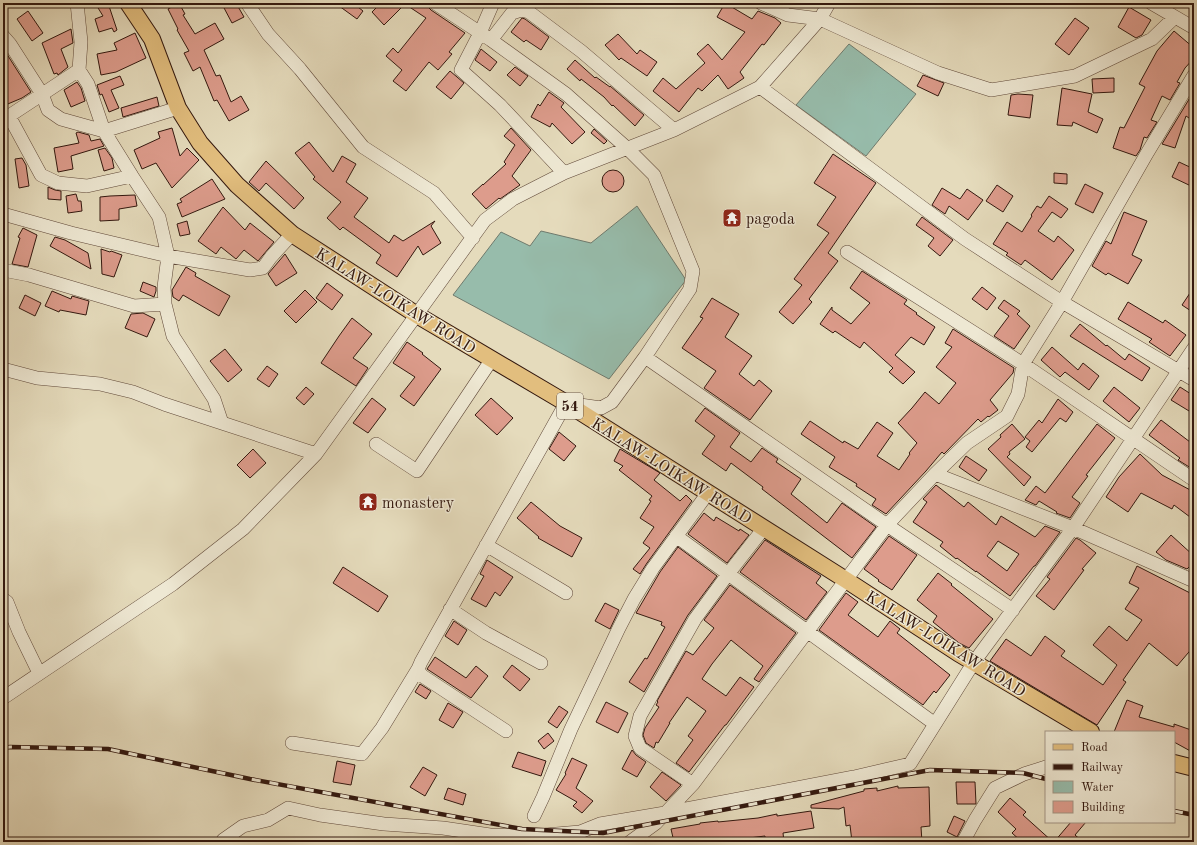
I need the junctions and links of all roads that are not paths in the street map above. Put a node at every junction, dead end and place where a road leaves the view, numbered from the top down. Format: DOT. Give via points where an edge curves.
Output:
graph roads {
  1 [pos="77,3"];
  2 [pos="128,3"];
  3 [pos="247,3"];
  4 [pos="434,3"];
  5 [pos="493,3"];
  6 [pos="760,3"];
  7 [pos="829,3"];
  8 [pos="1150,3"];
  9 [pos="1175,17"];
  10 [pos="820,19"];
  11 [pos="1194,28"];
  12 [pos="3,36"];
  13 [pos="485,37"];
  14 [pos="80,70"];
  15 [pos="1194,75"];
  16 [pos="760,87"];
  17 [pos="42,94"];
  18 [pos="178,108"];
  19 [pos="6,117"];
  20 [pos="674,130"];
  21 [pos="104,131"];
  22 [pos="628,148"];
  23 [pos="564,173"];
  24 [pos="132,176"];
  25 [pos="3,214"];
  26 [pos="292,234"];
  27 [pos="473,238"];
  28 [pos="847,252"];
  29 [pos="168,256"];
  30 [pos="3,270"];
  31 [pos="1062,302"];
  32 [pos="165,304"];
  33 [pos="417,315"];
  34 [pos="1194,348"];
  35 [pos="645,357"];
  36 [pos="492,359"];
  37 [pos="1023,364"];
  38 [pos="3,369"];
  39 [pos="1180,370"];
  40 [pos="1194,380"];
  41 [pos="566,403"];
  42 [pos="222,423"];
  43 [pos="1134,439"];
  44 [pos="376,444"];
  45 [pos="316,454"];
  46 [pos="935,474"];
  47 [pos="1194,480"];
  48 [pos="708,493"];
  49 [pos="887,525"];
  50 [pos="764,528"];
  51 [pos="1073,528"];
  52 [pos="676,536"];
  53 [pos="486,545"];
  54 [pos="728,574"];
  55 [pos="1192,576"];
  56 [pos="846,580"];
  57 [pos="566,593"];
  58 [pos="3,599"];
  59 [pos="450,609"];
  60 [pos="1013,610"];
  61 [pos="808,632"];
  62 [pos="974,662"];
  63 [pos="541,663"];
  64 [pos="418,669"];
  65 [pos="39,673"];
  66 [pos="3,698"];
  67 [pos="935,724"];
  68 [pos="506,731"];
  69 [pos="1089,731"];
  70 [pos="292,743"];
  71 [pos="1175,763"];
  72 [pos="1045,766"];
  73 [pos="1194,768"];
  74 [pos="693,784"];
  75 [pos="665,813"];
  76 [pos="534,816"];
  77 [pos="224,842"];
  78 [pos="630,842"];
  79 [pos="963,842"];
  1 -- 14 [label="street" via="81,42"];
  2 -- 18 [label="main road, KALAW-LOIKAW ROAD / 54" via="152,39"];
  3 -- 27 [label="street" via="268,34 363,147 434,193"];
  4 -- 13 [label="street"];
  5 -- 13 [label="street"];
  6 -- 10 [label="street" via="788,15"];
  7 -- 10 [label="street"];
  8 -- 9 [label="street"];
  9 -- 10 [label="street" via="1152,39 1075,76 991,90 938,73"];
  9 -- 11 [label="street"];
  10 -- 16 [label="street"];
  12 -- 17 [label="street"];
  13 -- 20 [label="street" via="512,13 521,10 529,12 581,51"];
  13 -- 22 [label="street" via="566,94"];
  13 -- 23 [label="street" via="461,70 500,105"];
  14 -- 17 [label="street"];
  14 -- 21 [label="street" via="88,84"];
  15 -- 31 [label="street"];
  16 -- 20 [label="street"];
  16 -- 31 [label="street" via="965,239"];
  17 -- 19 [label="street"];
  17 -- 21 [label="street" via="48,110 61,119"];
  18 -- 21 [label="street"];
  18 -- 26 [label="main road, KALAW-LOIKAW ROAD / 54" via="200,142 237,185"];
  19 -- 24 [label="street" via="41,175 58,183 87,186"];
  20 -- 22 [label="street"];
  21 -- 24 [label="street"];
  22 -- 23 [label="street"];
  22 -- 35 [label="street" via="654,175 693,271 690,289"];
  23 -- 27 [label="street" via="512,199 485,220"];
  24 -- 29 [label="street" via="159,217"];
  25 -- 29 [label="street"];
  26 -- 29 [label="street" via="263,268 250,270"];
  26 -- 33 [label="main road, KALAW-LOIKAW ROAD / 54"];
  27 -- 33 [label="street"];
  28 -- 37 [label="street"];
  29 -- 32 [label="street" via="164,287"];
  30 -- 32 [label="street" via="29,275 134,306"];
  31 -- 37 [label="street"];
  31 -- 39 [label="street"];
  32 -- 42 [label="street" via="173,336 214,399"];
  33 -- 36 [label="main road, KALAW-LOIKAW ROAD / 54"];
  33 -- 45 [label="street"];
  34 -- 39 [label="street"];
  35 -- 41 [label="street" via="612,402 602,408"];
  35 -- 49 [label="street"];
  36 -- 41 [label="main road, KALAW-LOIKAW ROAD / 54"];
  36 -- 44 [label="street" via="417,471"];
  37 -- 43 [label="street"];
  37 -- 46 [label="street" via="1018,394 1007,416 967,443"];
  38 -- 42 [label="street" via="37,378 100,384 133,392"];
  39 -- 40 [label="street"];
  39 -- 43 [label="street"];
  41 -- 48 [label="main road, KALAW-LOIKAW ROAD / 54"];
  41 -- 53 [label="street"];
  42 -- 45 [label="street"];
  43 -- 47 [label="street"];
  43 -- 51 [label="street"];
  45 -- 65 [label="street" via="243,528 179,580"];
  46 -- 49 [label="street"];
  46 -- 51 [label="street"];
  48 -- 50 [label="main road, KALAW-LOIKAW ROAD / 54"];
  48 -- 52 [label="street"];
  49 -- 56 [label="street"];
  49 -- 60 [label="street"];
  50 -- 54 [label="street"];
  50 -- 56 [label="main road, KALAW-LOIKAW ROAD / 54"];
  51 -- 55 [label="street"];
  51 -- 60 [label="street"];
  52 -- 54 [label="street"];
  52 -- 76 [label="street" via="653,568 619,628 571,729"];
  53 -- 57 [label="street"];
  53 -- 59 [label="street"];
  54 -- 61 [label="street"];
  54 -- 74 [label="street" via="695,619 640,716 635,736 640,748"];
  56 -- 61 [label="street"];
  56 -- 62 [label="main road, KALAW-LOIKAW ROAD / 54"];
  58 -- 65 [label="street" via="7,602"];
  59 -- 63 [label="street" via="486,633"];
  59 -- 64 [label="street"];
  60 -- 62 [label="street"];
  61 -- 67 [label="street"];
  61 -- 74 [label="street"];
  62 -- 67 [label="street"];
  62 -- 69 [label="main road, KALAW-LOIKAW ROAD / 54"];
  64 -- 68 [label="street" via="421,675"];
  64 -- 70 [label="street" via="382,728 362,754"];
  65 -- 66 [label="street"];
  67 -- 75 [label="street" via="910,764"];
  71 -- 73 [label="main road"];
  72 -- 79 [label="street" via="995,788"];
  74 -- 75 [label="street"];
  75 -- 77 [label="street" via="600,824 580,832 504,836 384,824 288,808 268,820 243,826 223,840"];
  75 -- 78 [label="street"];
}
